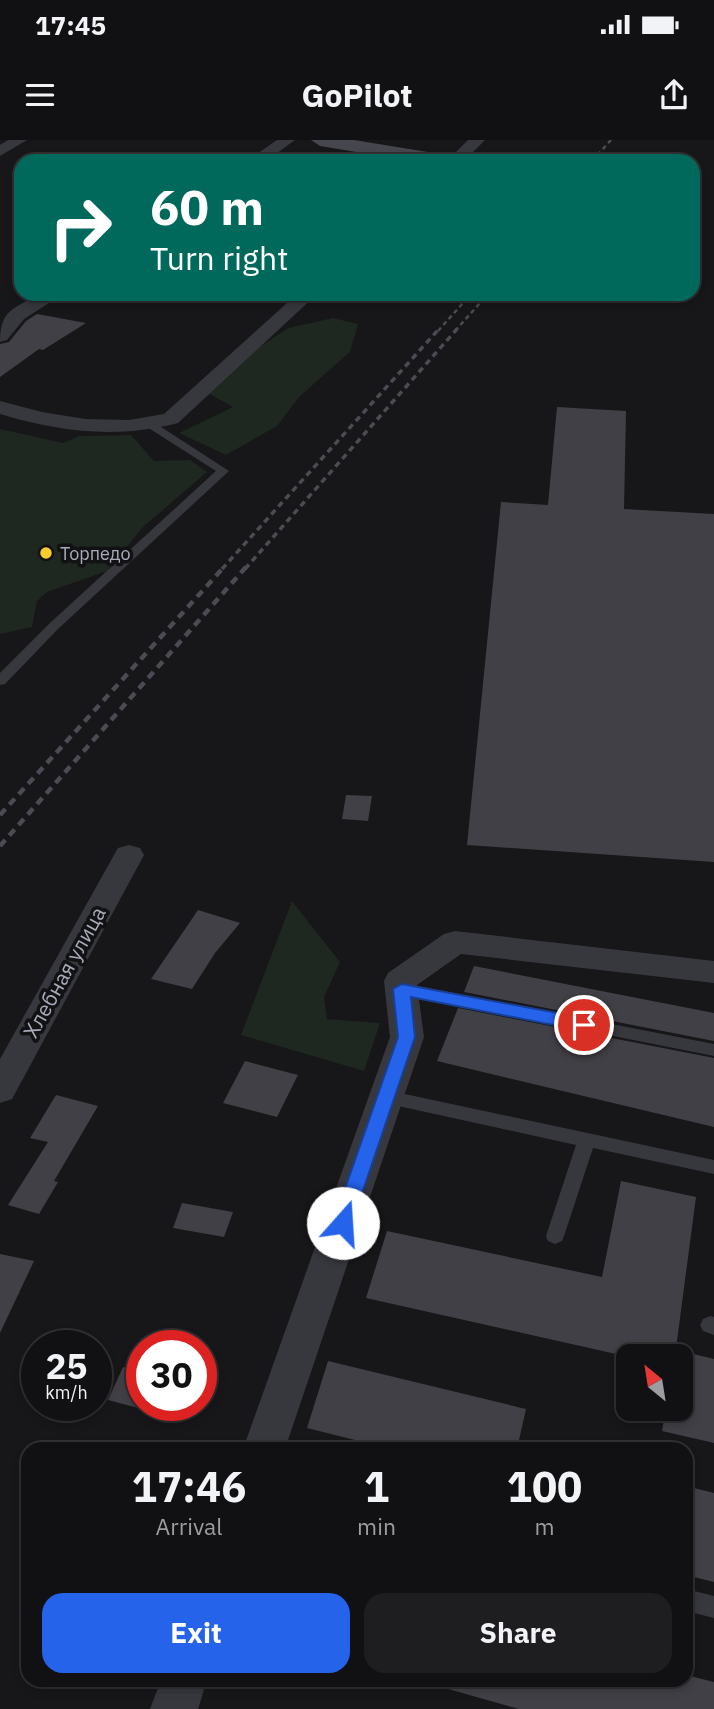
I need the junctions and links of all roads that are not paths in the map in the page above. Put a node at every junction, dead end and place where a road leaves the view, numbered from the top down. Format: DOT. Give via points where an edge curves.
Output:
graph roads {
  1 [pos="19,140"];
  2 [pos="287,140"];
  3 [pos="320,140"];
  4 [pos="477,140"];
  5 [pos="0,151"];
  6 [pos="266,154"];
  7 [pos="404,154"];
  8 [pos="462,154"];
  9 [pos="42,301"];
  10 [pos="301,301"];
  11 [pos="0,336"];
  12 [pos="0,407"];
  13 [pos="151,425"];
  14 [pos="0,681"];
  15 [pos="129,855"];
  16 [pos="714,972"];
  17 [pos="402,989"];
  18 [pos="714,1050"];
  19 [pos="0,1090"];
  20 [pos="386,1097"];
  21 [pos="587,1140"];
  22 [pos="714,1167"];
  23 [pos="555,1236"];
  24 [pos="266,1442"];
  25 [pos="693,1602"];
  26 [pos="714,1607"];
  27 [pos="182,1687"];
  28 [pos="174,1709"];
  1 -- 5 [label="street"];
  2 -- 6 [label="street"];
  3 -- 7 [label="street"];
  4 -- 8 [label="street"];
  9 -- 11 [label="street" via="18,315"];
  10 -- 13 [label="street" via="171,419"];
  12 -- 13 [label="street" via="47,420 97,426"];
  13 -- 14 [label="lane" via="223,471"];
  15 -- 19 [label="street, Хлебная улица"];
  16 -- 17 [label="street" via="455,942 401,981"];
  17 -- 18 [label="lane"];
  17 -- 20 [label="street" via="407,1037"];
  20 -- 21 [label="lane"];
  20 -- 24 [label="street"];
  21 -- 22 [label="lane"];
  21 -- 23 [label="lane"];
  25 -- 26 [label="lane"];
  27 -- 28 [label="street"];
}
